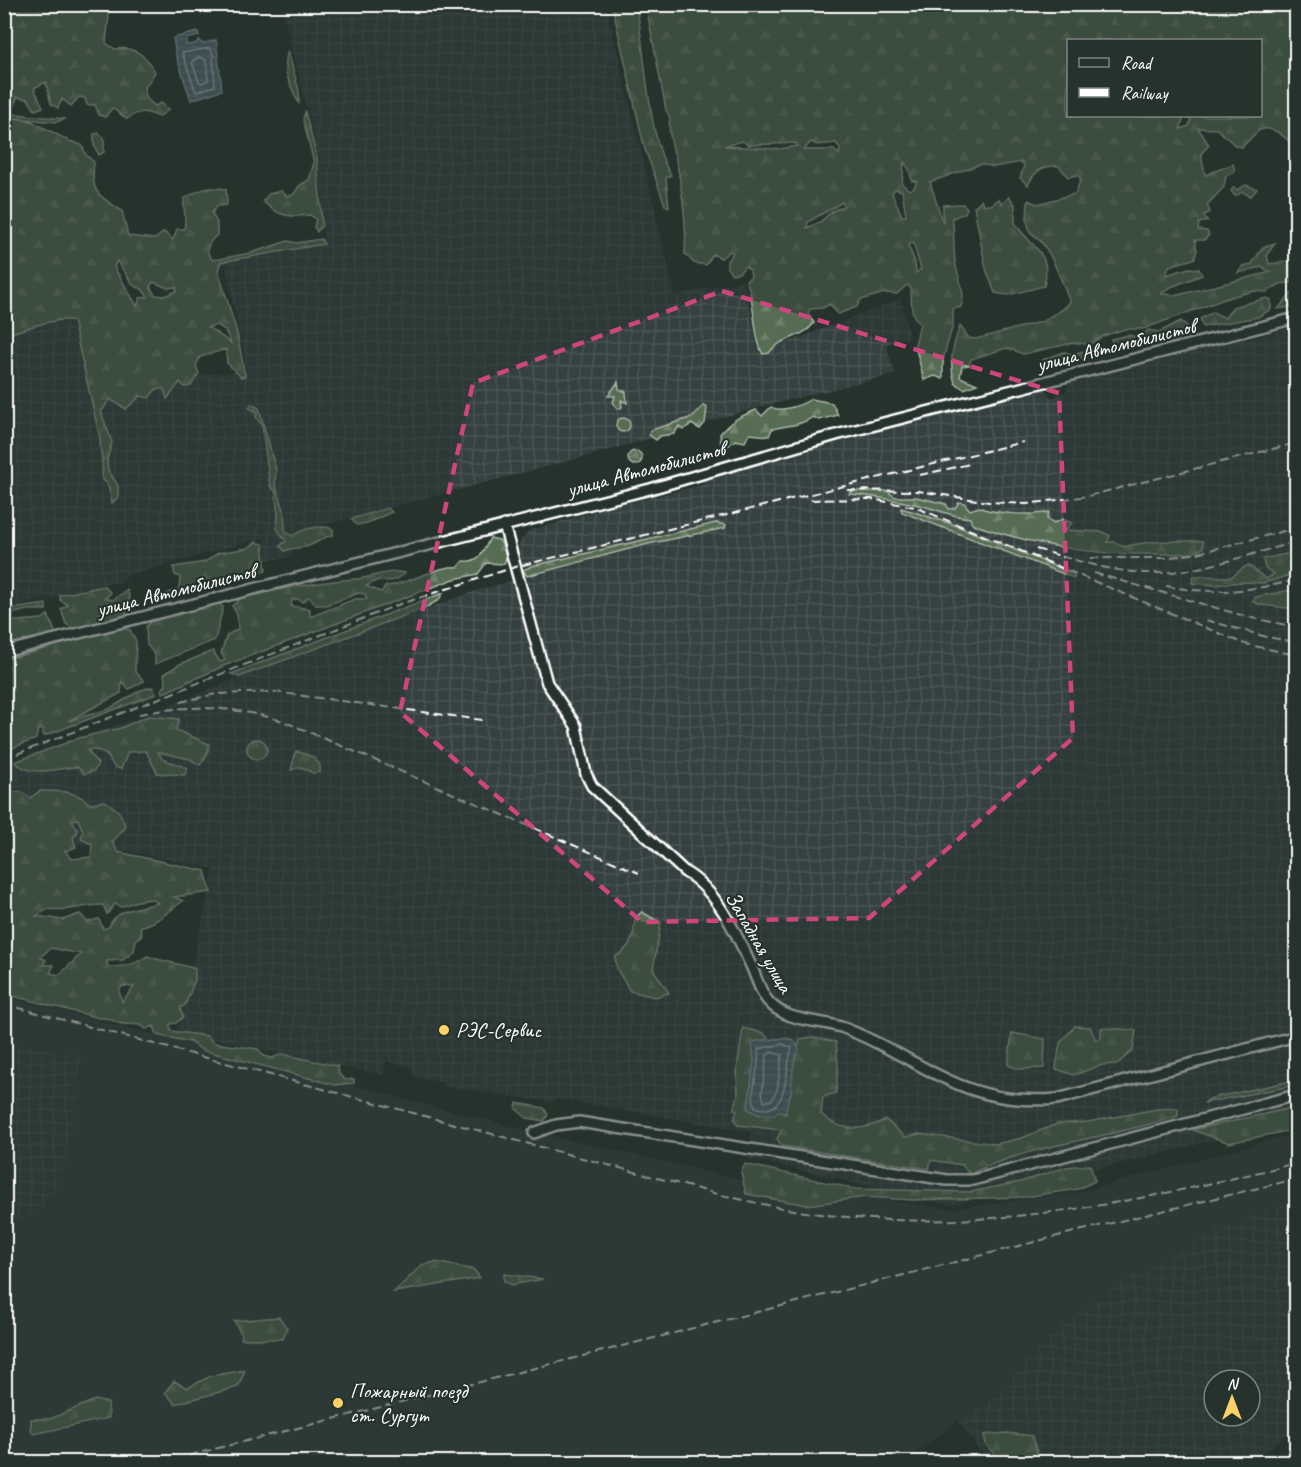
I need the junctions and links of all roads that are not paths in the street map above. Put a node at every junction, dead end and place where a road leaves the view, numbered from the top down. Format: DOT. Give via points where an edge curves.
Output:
graph roads {
  1 [pos="1296,318"];
  2 [pos="504,525"];
  3 [pos="4,652"];
  4 [pos="1296,1036"];
  5 [pos="1296,1095"];
  6 [pos="534,1133"];
  7 [pos="1296,1454"];
  8 [pos="1286,1462"];
  1 -- 2 [label="street, улица Автомобилистов" via="836,435 650,489"];
  2 -- 3 [label="street, улица Автомобилистов"];
  2 -- 4 [label="street, Западная улица" via="547,683 576,726 592,786 685,872 699,880 775,1009 843,1028 961,1087 1022,1100 1067,1096"];
  5 -- 6 [label="street" via="973,1180 947,1180 579,1122"];
  7 -- 8 [label="street"];
}
